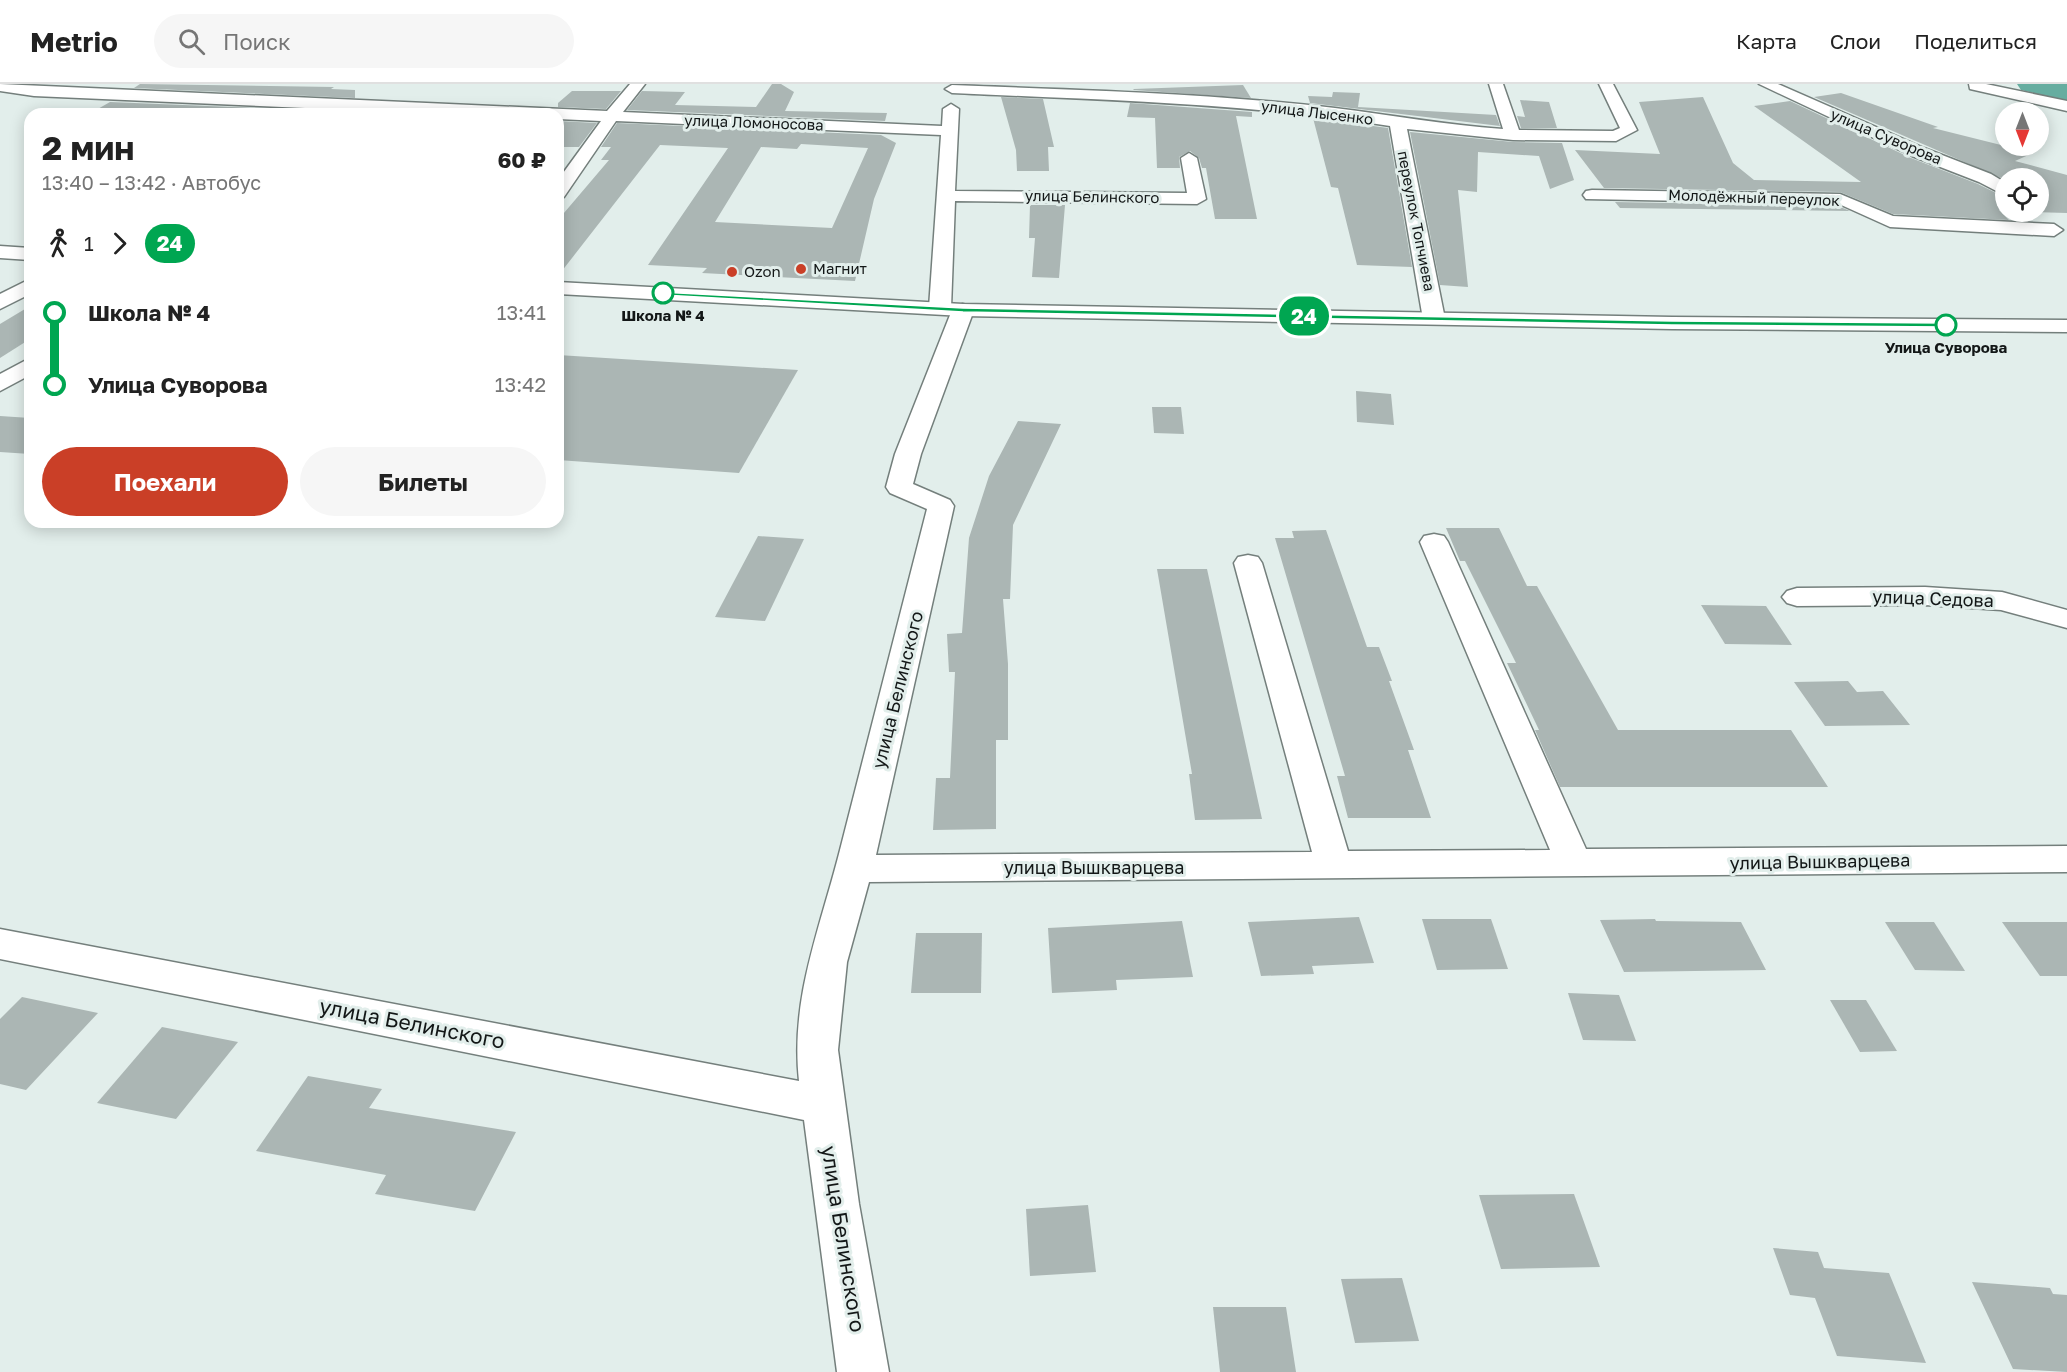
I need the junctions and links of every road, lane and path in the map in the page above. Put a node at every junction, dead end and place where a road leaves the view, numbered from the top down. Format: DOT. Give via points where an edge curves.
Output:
graph roads {
  1 [pos="638,84"];
  2 [pos="1173,84"];
  3 [pos="1496,84"];
  4 [pos="1606,84"];
  5 [pos="1766,84"];
  6 [pos="951,86"];
  7 [pos="1975,86"];
  8 [pos="0,87"];
  9 [pos="1185,99"];
  10 [pos="2067,106"];
  11 [pos="409,108"];
  12 [pos="564,114"];
  13 [pos="611,117"];
  14 [pos="1398,124"];
  15 [pos="949,131"];
  16 [pos="1513,135"];
  17 [pos="1189,158"];
  18 [pos="564,184"];
  19 [pos="1995,184"];
  20 [pos="1592,195"];
  21 [pos="946,196"];
  22 [pos="2046,222"];
  23 [pos="2061,236"];
  24 [pos="0,252"];
  25 [pos="24,254"];
  26 [pos="564,288"];
  27 [pos="24,289"];
  28 [pos="0,303"];
  29 [pos="951,309"];
  30 [pos="1434,319"];
  31 [pos="2067,326"];
  32 [pos="24,369"];
  33 [pos="0,384"];
  34 [pos="1434,542"];
  35 [pos="1248,563"];
  36 [pos="1797,597"];
  37 [pos="2067,619"];
  38 [pos="2067,859"];
  39 [pos="1574,864"];
  40 [pos="1334,866"];
  41 [pos="854,869"];
  42 [pos="0,944"];
  43 [pos="823,1105"];
  44 [pos="863,1372"];
  1 -- 13 [label="street"];
  2 -- 9 [label="street"];
  3 -- 16 [label="street"];
  4 -- 16 [label="street, улица Лысенко" via="1629,130 1616,136"];
  5 -- 19 [label="street, улица Суворова"];
  6 -- 9 [label="street, улица Лысенко"];
  6 -- 15 [label="street, улица Белинского"];
  7 -- 10 [label="street"];
  8 -- 11 [label="street" via="34,92"];
  9 -- 14 [label="street, улица Лысенко" via="1336,113"];
  12 -- 13 [label="street, улица Ломоносова"];
  13 -- 15 [label="street, улица Ломоносова"];
  13 -- 18 [label="street"];
  14 -- 16 [label="street, улица Лысенко"];
  14 -- 30 [label="street, переулок Топчиева"];
  15 -- 21 [label="street, улица Белинского"];
  17 -- 21 [label="street, улица Белинского" via="1197,199"];
  20 -- 23 [label="street, Молодёжный переулок" via="1840,199 1890,221"];
  21 -- 29 [label="street, улица Белинского"];
  22 -- 23 [label="street"];
  24 -- 25 [label="street"];
  26 -- 29 [label="street"];
  27 -- 28 [label="street"];
  29 -- 30 [label="street"];
  29 -- 41 [label="street, улица Белинского" via="899,487 941,506"];
  30 -- 31 [label="street"];
  32 -- 33 [label="street"];
  34 -- 39 [label="street"];
  35 -- 40 [label="street"];
  36 -- 37 [label="street, улица Седова" via="1924,596 2002,601"];
  38 -- 39 [label="street, улица Вышкварцева"];
  39 -- 40 [label="street, улица Вышкварцева"];
  40 -- 41 [label="street, улица Вышкварцева"];
  41 -- 43 [label="street, улица Белинского" via="827,962 817,1050"];
  42 -- 43 [label="street, улица Белинского"];
  43 -- 44 [label="street, улица Белинского"];
}
